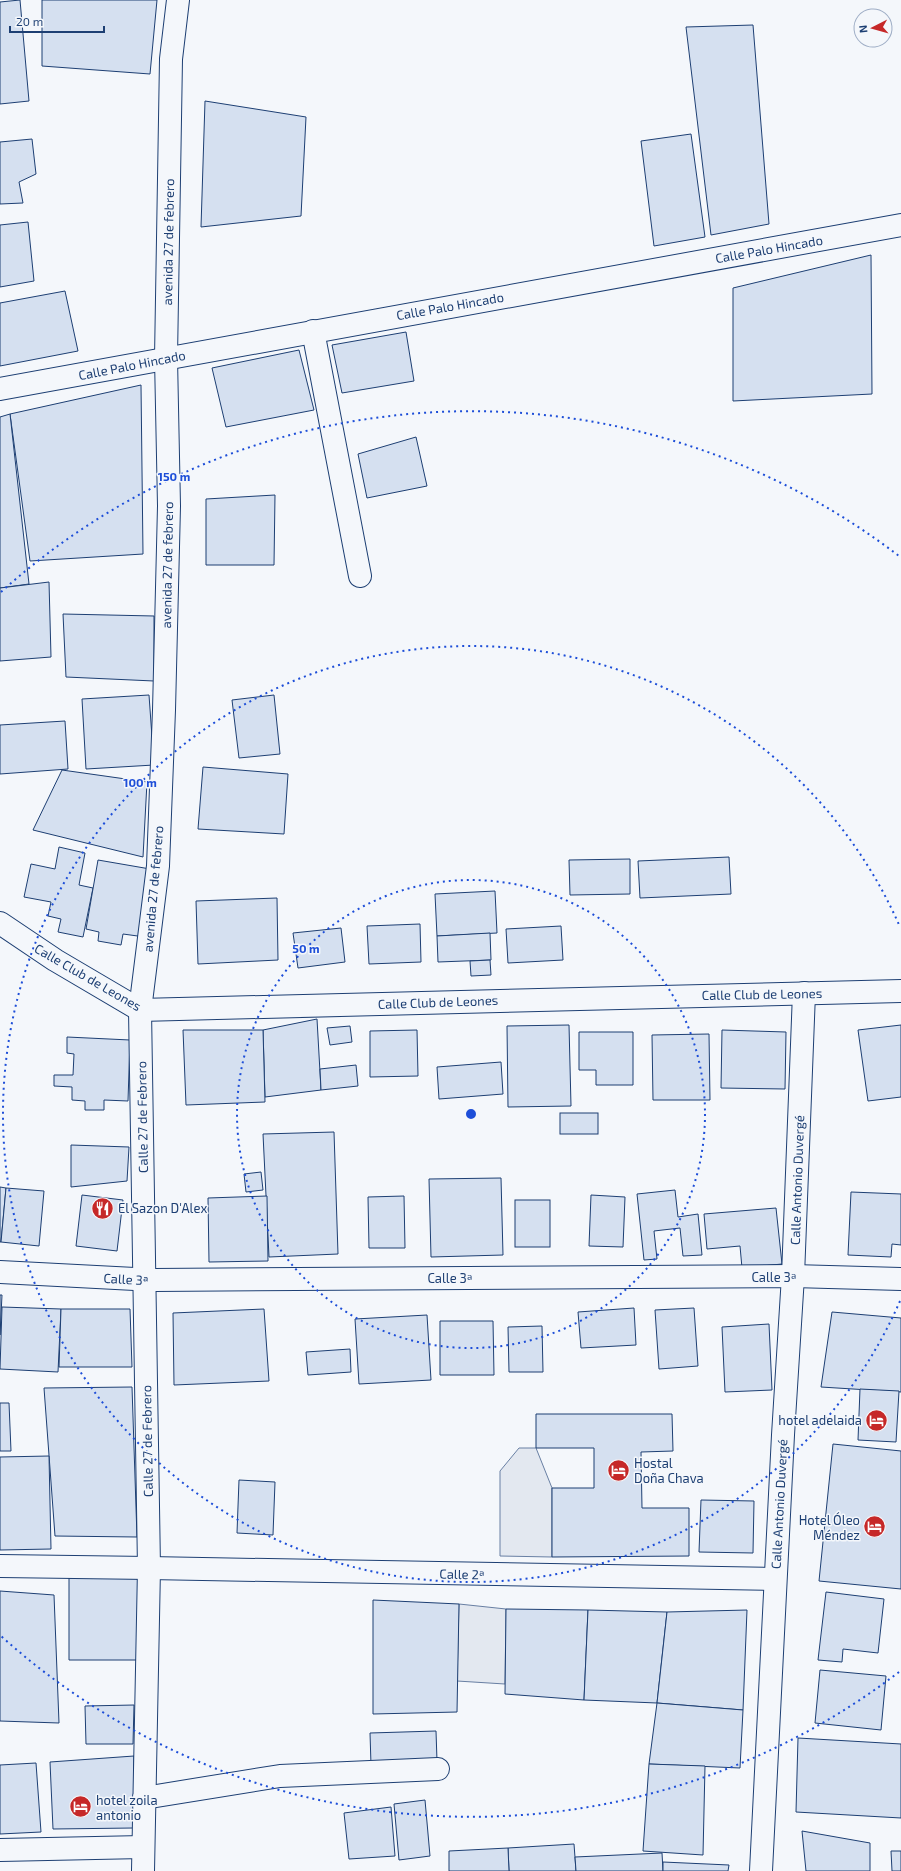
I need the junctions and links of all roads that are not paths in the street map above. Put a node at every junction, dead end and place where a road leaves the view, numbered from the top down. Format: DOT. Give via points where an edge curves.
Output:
graph roads {
  1 [pos="178,0"];
  2 [pos="901,225"];
  3 [pos="312,331"];
  4 [pos="166,358"];
  5 [pos="0,389"];
  6 [pos="360,576"];
  7 [pos="0,923"];
  8 [pos="901,991"];
  9 [pos="804,993"];
  10 [pos="140,1010"];
  11 [pos="0,1272"];
  12 [pos="793,1276"];
  13 [pos="901,1279"];
  14 [pos="144,1280"];
  15 [pos="0,1566"];
  16 [pos="149,1568"];
  17 [pos="775,1579"];
  18 [pos="438,1769"];
  19 [pos="144,1798"];
  20 [pos="143,1847"];
  21 [pos="0,1850"];
  22 [pos="143,1871"];
  23 [pos="761,1871"];
  1 -- 4 [label="street, avenida 27 de febrero" via="171,59"];
  2 -- 3 [label="street, Calle Palo Hincado"];
  3 -- 4 [label="street, Calle Palo Hincado"];
  3 -- 6 [label="street"];
  4 -- 5 [label="street, Calle Palo Hincado"];
  4 -- 10 [label="street, avenida 27 de febrero" via="169,506 158,866"];
  7 -- 10 [label="street, Calle Club de Leones" via="55,960"];
  8 -- 9 [label="street, Calle Club de Leones"];
  9 -- 10 [label="street, Calle Club de Leones"];
  9 -- 12 [label="street, Calle Antonio Duvergé"];
  10 -- 14 [label="street, Calle 27 de Febrero"];
  11 -- 14 [label="street, Calle 3ª"];
  12 -- 13 [label="street, Calle 3ª"];
  12 -- 14 [label="street, Calle 3ª"];
  12 -- 17 [label="street, Calle Antonio Duvergé"];
  14 -- 16 [label="street, Calle 27 de Febrero"];
  15 -- 16 [label="street, Calle 2ª"];
  16 -- 17 [label="street, Calle 2ª"];
  16 -- 19 [label="street, Calle 27 de Febrero"];
  17 -- 23 [label="street, Calle Antonio Duvergé"];
  18 -- 19 [label="street" via="280,1776"];
  19 -- 20 [label="street, Calle 27 de Febrero"];
  20 -- 21 [label="street"];
  20 -- 22 [label="street, Calle 27 de Febrero"];
}
